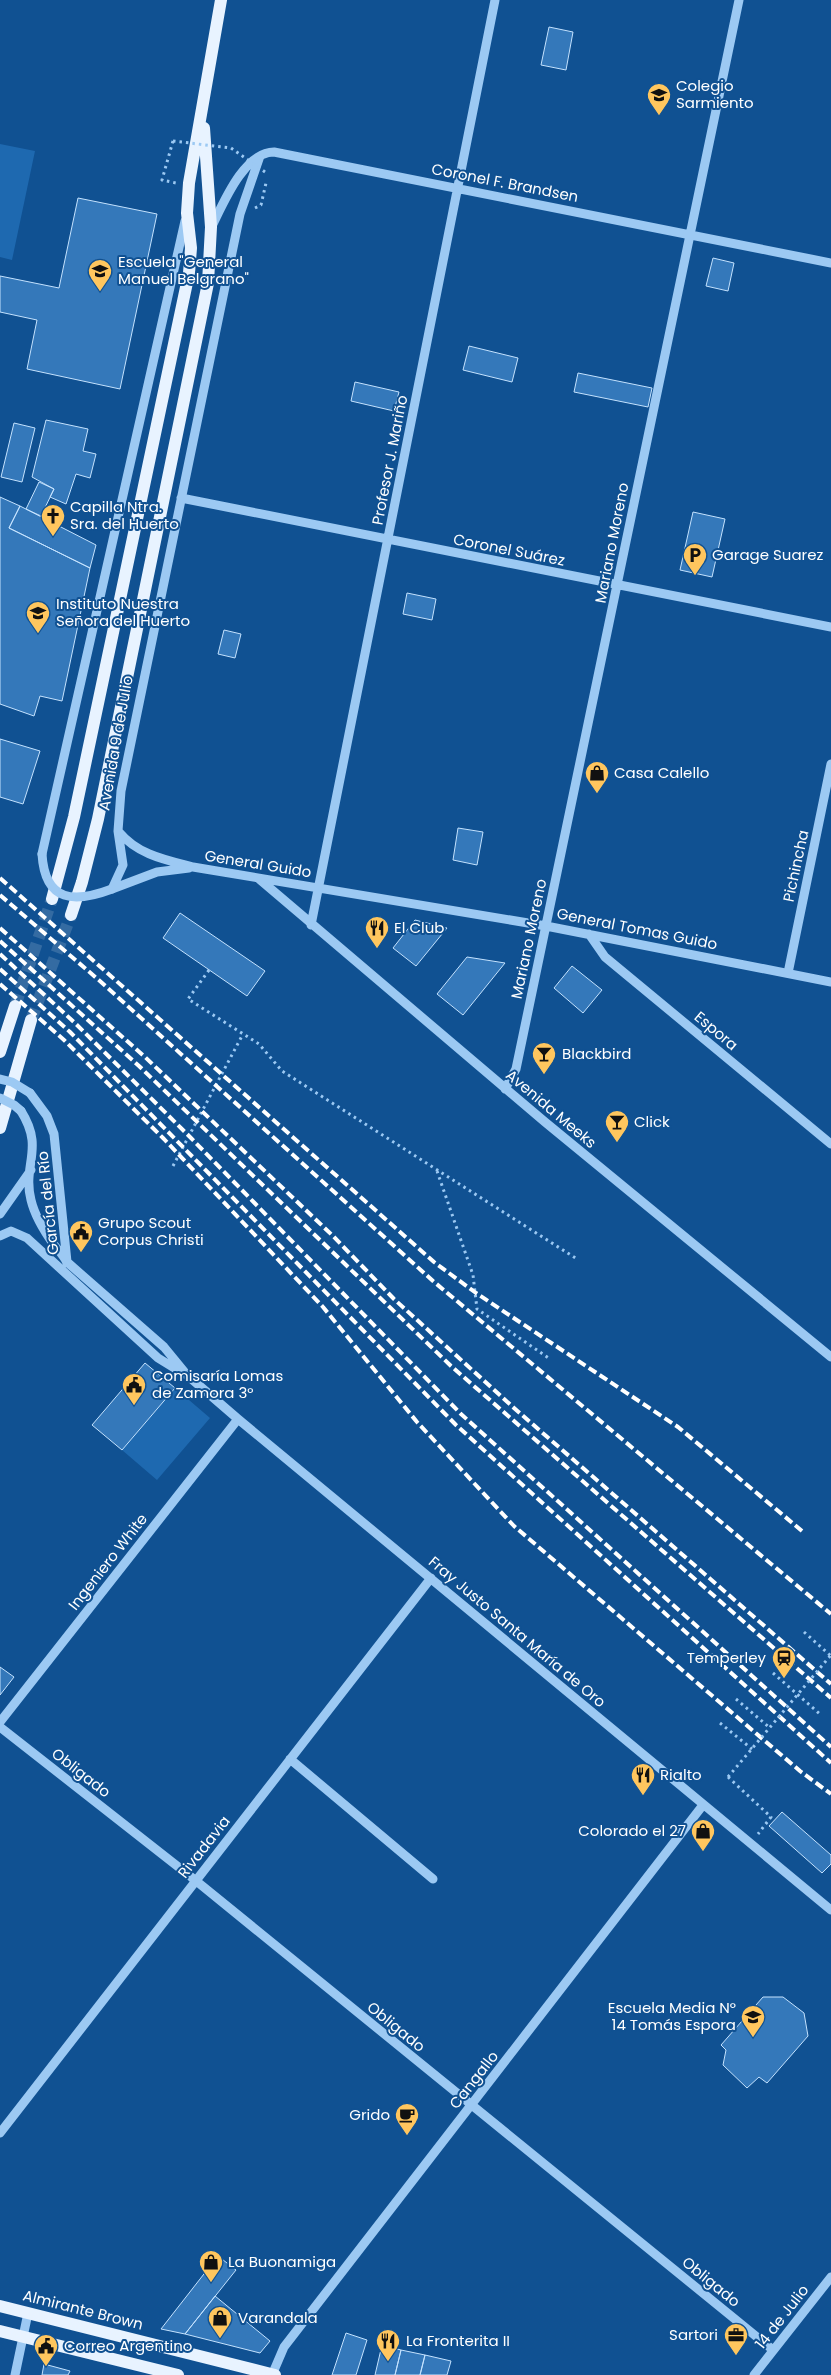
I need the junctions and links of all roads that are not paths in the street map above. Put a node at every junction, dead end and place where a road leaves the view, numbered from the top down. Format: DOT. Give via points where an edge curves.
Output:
graph roads {
  1 [pos="221,0"];
  2 [pos="495,0"];
  3 [pos="739,0"];
  4 [pos="203,106"];
  5 [pos="260,156"];
  6 [pos="457,187"];
  7 [pos="187,213"];
  8 [pos="212,227"];
  9 [pos="690,235"];
  10 [pos="831,263"];
  11 [pos="181,498"];
  12 [pos="388,540"];
  13 [pos="617,585"];
  14 [pos="831,627"];
  15 [pos="831,764"];
  16 [pos="118,831"];
  17 [pos="193,867"];
  18 [pos="258,878"];
  19 [pos="318,887"];
  20 [pos="112,889"];
  21 [pos="52,899"];
  22 [pos="71,915"];
  23 [pos="311,924"];
  24 [pos="546,926"];
  25 [pos="588,934"];
  26 [pos="788,973"];
  27 [pos="831,982"];
  28 [pos="15,1006"];
  29 [pos="31,1020"];
  30 [pos="0,1052"];
  31 [pos="0,1079"];
  32 [pos="505,1089"];
  33 [pos="0,1098"];
  34 [pos="0,1128"];
  35 [pos="831,1144"];
  36 [pos="31,1170"];
  37 [pos="0,1214"];
  38 [pos="0,1236"];
  39 [pos="67,1262"];
  40 [pos="65,1274"];
  41 [pos="831,1357"];
  42 [pos="187,1375"];
  43 [pos="238,1418"];
  44 [pos="431,1578"];
  45 [pos="0,1722"];
  46 [pos="0,1727"];
  47 [pos="290,1759"];
  48 [pos="703,1805"];
  49 [pos="433,1879"];
  50 [pos="196,1880"];
  51 [pos="831,1910"];
  52 [pos="471,2106"];
  53 [pos="0,2133"];
  54 [pos="831,2277"];
  55 [pos="0,2306"];
  56 [pos="28,2313"];
  57 [pos="0,2331"];
  58 [pos="22,2337"];
  59 [pos="773,2350"];
  60 [pos="15,2375"];
  61 [pos="178,2375"];
  62 [pos="273,2375"];
  63 [pos="754,2375"];
  1 -- 4 [label="main road"];
  2 -- 6 [label="street, Profesor J. Mariño"];
  3 -- 9 [label="street, Mariano Moreno"];
  4 -- 7 [label="main road"];
  4 -- 8 [label="main road"];
  5 -- 6 [label="street, Coronel F. Brandsen" via="274,152"];
  5 -- 8 [label="street" via="238,177"];
  5 -- 11 [label="street, Avenida 9 de Julio" via="240,214"];
  6 -- 9 [label="street, Coronel F. Brandsen"];
  6 -- 12 [label="street, Profesor J. Mariño"];
  7 -- 20 [label="street, bridge" via="42,854 47,879 63,894 81,898"];
  7 -- 21 [label="main road" via="191,248 189,273 74,817"];
  8 -- 22 [label="main road" via="208,283 90,855"];
  9 -- 10 [label="street, Coronel F. Brandsen"];
  9 -- 13 [label="street, Mariano Moreno"];
  11 -- 12 [label="street, Coronel Suárez"];
  11 -- 16 [label="street, Avenida 9 de Julio" via="121,791"];
  12 -- 13 [label="street, Coronel Suárez"];
  12 -- 19 [label="street, Profesor J. Mariño"];
  13 -- 14 [label="street, Coronel Suárez"];
  13 -- 24 [label="street, Mariano Moreno"];
  15 -- 26 [label="street, Pichincha"];
  16 -- 17 [label="street, General Guido" via="138,849"];
  16 -- 20 [label="street, Avenida 9 de Julio" via="123,865"];
  17 -- 18 [label="street, General Guido"];
  17 -- 20 [label="street, General Guido" via="157,872"];
  18 -- 19 [label="street, General Guido"];
  18 -- 23 [label="street, Avenida Meeks"];
  19 -- 23 [label="street, Profesor J. Mariño"];
  19 -- 24 [label="street, General Tomas Guido"];
  23 -- 32 [label="street, Avenida Meeks"];
  24 -- 25 [label="street, General Tomas Guido"];
  24 -- 32 [label="street, Mariano Moreno" via="516,1069"];
  25 -- 26 [label="street, General Tomas Guido"];
  25 -- 35 [label="street, Espora" via="605,956"];
  26 -- 27 [label="street, General Tomas Guido"];
  28 -- 30 [label="main road"];
  29 -- 34 [label="main road"];
  31 -- 39 [label="street, García del Río, bridge" via="30,1093 47,1116 54,1134"];
  32 -- 41 [label="street, Avenida Meeks"];
  33 -- 36 [label="street, García del Río, bridge" via="21,1111 29,1124 33,1138"];
  36 -- 37 [label="street"];
  36 -- 39 [label="street, García del Río" via="31,1198 37,1217"];
  38 -- 40 [label="street, Fray Justo Santa María de Oro" via="11,1231 18,1233"];
  39 -- 40 [label="street, García del Río"];
  39 -- 42 [label="street, Fray Justo Santa María de Oro" via="164,1347"];
  40 -- 42 [label="street, Fray Justo Santa María de Oro" via="158,1358"];
  42 -- 43 [label="street, Fray Justo Santa María de Oro"];
  43 -- 44 [label="street, Fray Justo Santa María de Oro"];
  43 -- 45 [label="street, Ingeniero White"];
  44 -- 47 [label="street, Rivadavia"];
  44 -- 48 [label="street, Fray Justo Santa María de Oro"];
  46 -- 50 [label="street, Obligado"];
  47 -- 49 [label="street"];
  47 -- 50 [label="street, Rivadavia"];
  48 -- 51 [label="street, Fray Justo Santa María de Oro"];
  48 -- 52 [label="street, Cangallo"];
  50 -- 52 [label="street, Obligado"];
  50 -- 53 [label="street, Rivadavia"];
  52 -- 59 [label="street, Obligado"];
  52 -- 62 [label="street, Cangallo" via="284,2347"];
  54 -- 59 [label="street, 14 de Julio"];
  55 -- 56 [label="main road, Almirante Brown"];
  56 -- 58 [label="street"];
  56 -- 62 [label="main road, Almirante Brown"];
  57 -- 58 [label="main road"];
  58 -- 60 [label="street"];
  58 -- 61 [label="main road"];
  59 -- 63 [label="street, 14 de Julio"];
}
